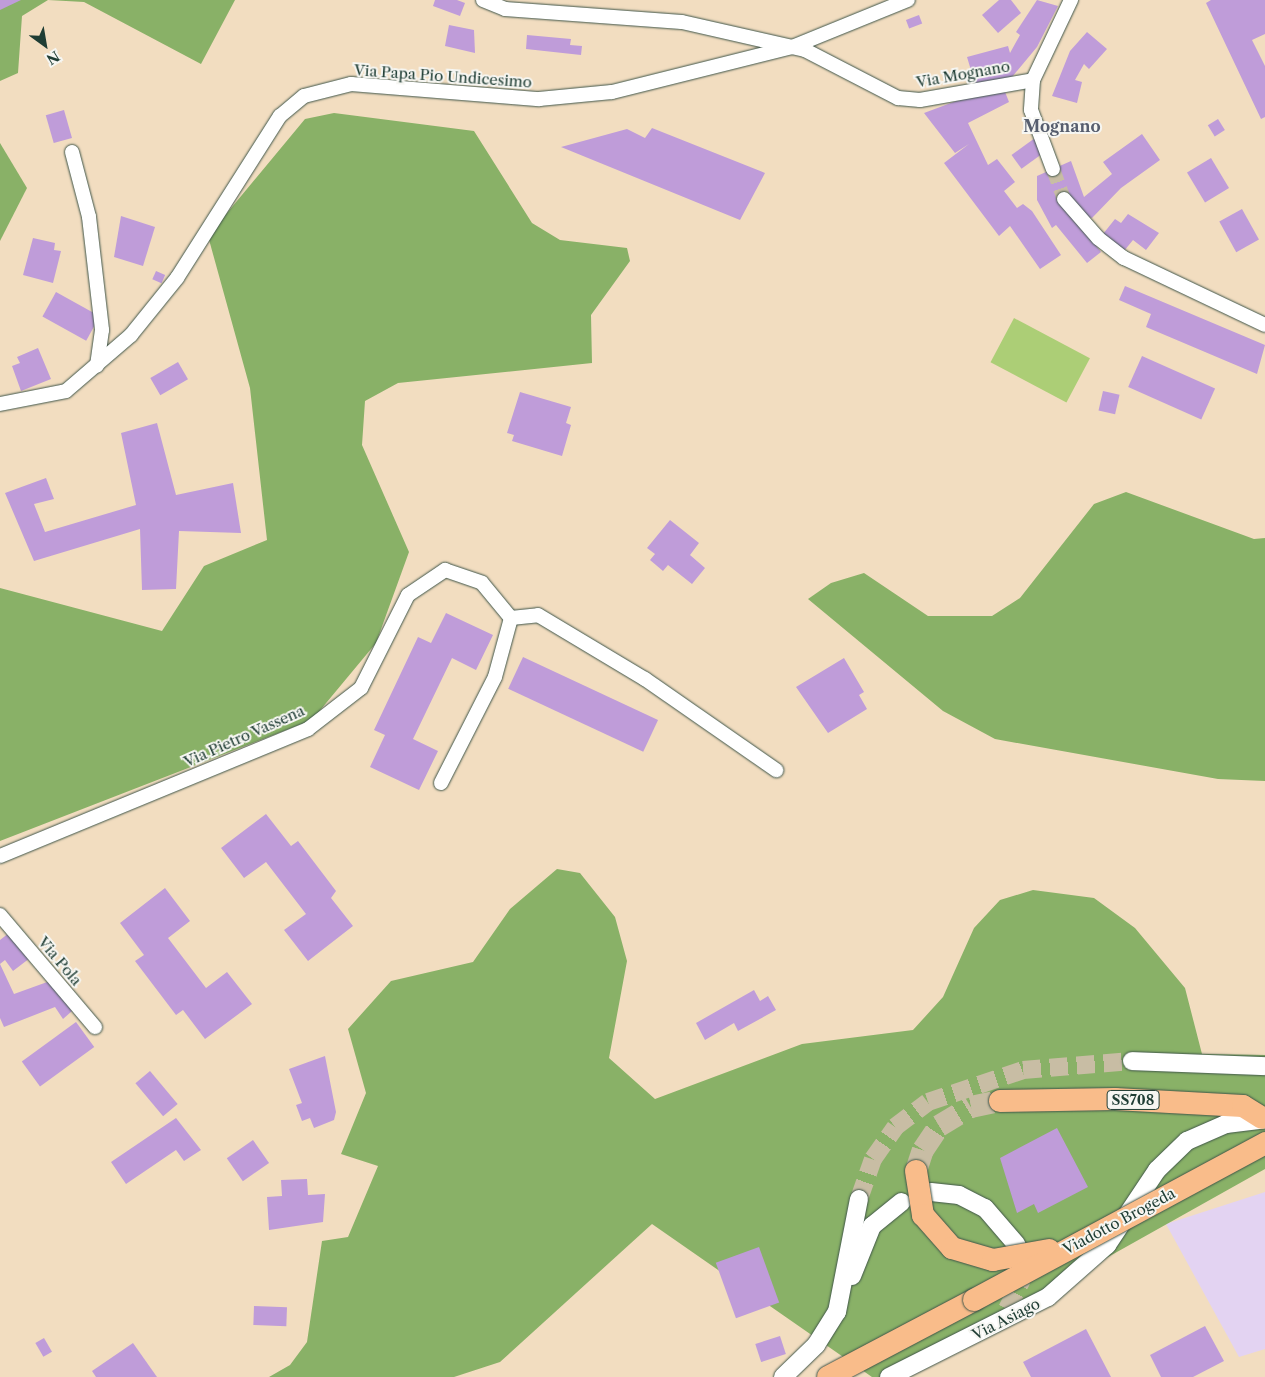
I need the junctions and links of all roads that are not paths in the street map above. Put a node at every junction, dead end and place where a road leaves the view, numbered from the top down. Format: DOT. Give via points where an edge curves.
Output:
graph roads {
  1 [pos="483,0"];
  2 [pos="908,0"];
  3 [pos="1071,0"];
  4 [pos="792,47"];
  5 [pos="1033,80"];
  6 [pos="72,152"];
  7 [pos="1053,169"];
  8 [pos="1064,199"];
  9 [pos="1265,325"];
  10 [pos="96,366"];
  11 [pos="0,404"];
  12 [pos="510,618"];
  13 [pos="776,770"];
  14 [pos="440,783"];
  15 [pos="0,856"];
  16 [pos="0,915"];
  17 [pos="95,1027"];
  18 [pos="1132,1062"];
  19 [pos="1265,1066"];
  20 [pos="1000,1101"];
  21 [pos="1263,1118"];
  22 [pos="1265,1143"];
  23 [pos="916,1171"];
  24 [pos="931,1192"];
  25 [pos="859,1198"];
  26 [pos="902,1202"];
  27 [pos="1016,1244"];
  28 [pos="1076,1244"];
  29 [pos="1007,1309"];
  30 [pos="837,1312"];
  31 [pos="981,1332"];
  32 [pos="783,1377"];
  33 [pos="828,1377"];
  34 [pos="889,1377"];
  1 -- 4 [label="street, Via Mognano" via="505,9 682,22"];
  2 -- 4 [label="street, Via Papa Pio Undicesimo"];
  3 -- 5 [label="street, Via Mognano"];
  4 -- 5 [label="street, Via Mognano" via="837,63 898,98 920,100"];
  4 -- 10 [label="street, Via Papa Pio Undicesimo" via="602,93 539,99 351,84 304,96 280,116 263,139 176,278 131,335"];
  5 -- 7 [label="street" via="1031,110"];
  6 -- 10 [label="street" via="89,217 102,330"];
  8 -- 9 [label="street" via="1098,238 1124,258"];
  10 -- 11 [label="street, Via Papa Pio Undicesimo" via="66,391"];
  12 -- 13 [label="street" via="538,615 645,679"];
  12 -- 14 [label="street" via="495,677"];
  12 -- 15 [label="street, Via Pietro Vassena" via="482,584 445,570 408,595 361,688 308,729"];
  16 -- 17 [label="street, Via Pola"];
  18 -- 19 [label="street"];
  20 -- 21 [label="main road, SS708" via="1115,1098 1233,1105 1248,1107"];
  21 -- 31 [label="street, Via Asiago / SS708" via="1226,1124 1172,1151 1107,1245 1089,1264 1048,1298"];
  22 -- 28 [label="main road, Viadotto Brogeda, bridge"];
  23 -- 28 [label="main road, bridge" via="918,1200 927,1223 945,1243 966,1254 1010,1260"];
  24 -- 27 [label="street" via="960,1195 985,1208"];
  25 -- 30 [label="street"];
  26 -- 30 [label="street" via="872,1226"];
  28 -- 33 [label="main road, Viadotto Brogeda, bridge"];
  29 -- 31 [label="street, SS708"];
  30 -- 32 [label="street" via="816,1345"];
  31 -- 34 [label="street, Via Asiago / SS708"];
}
